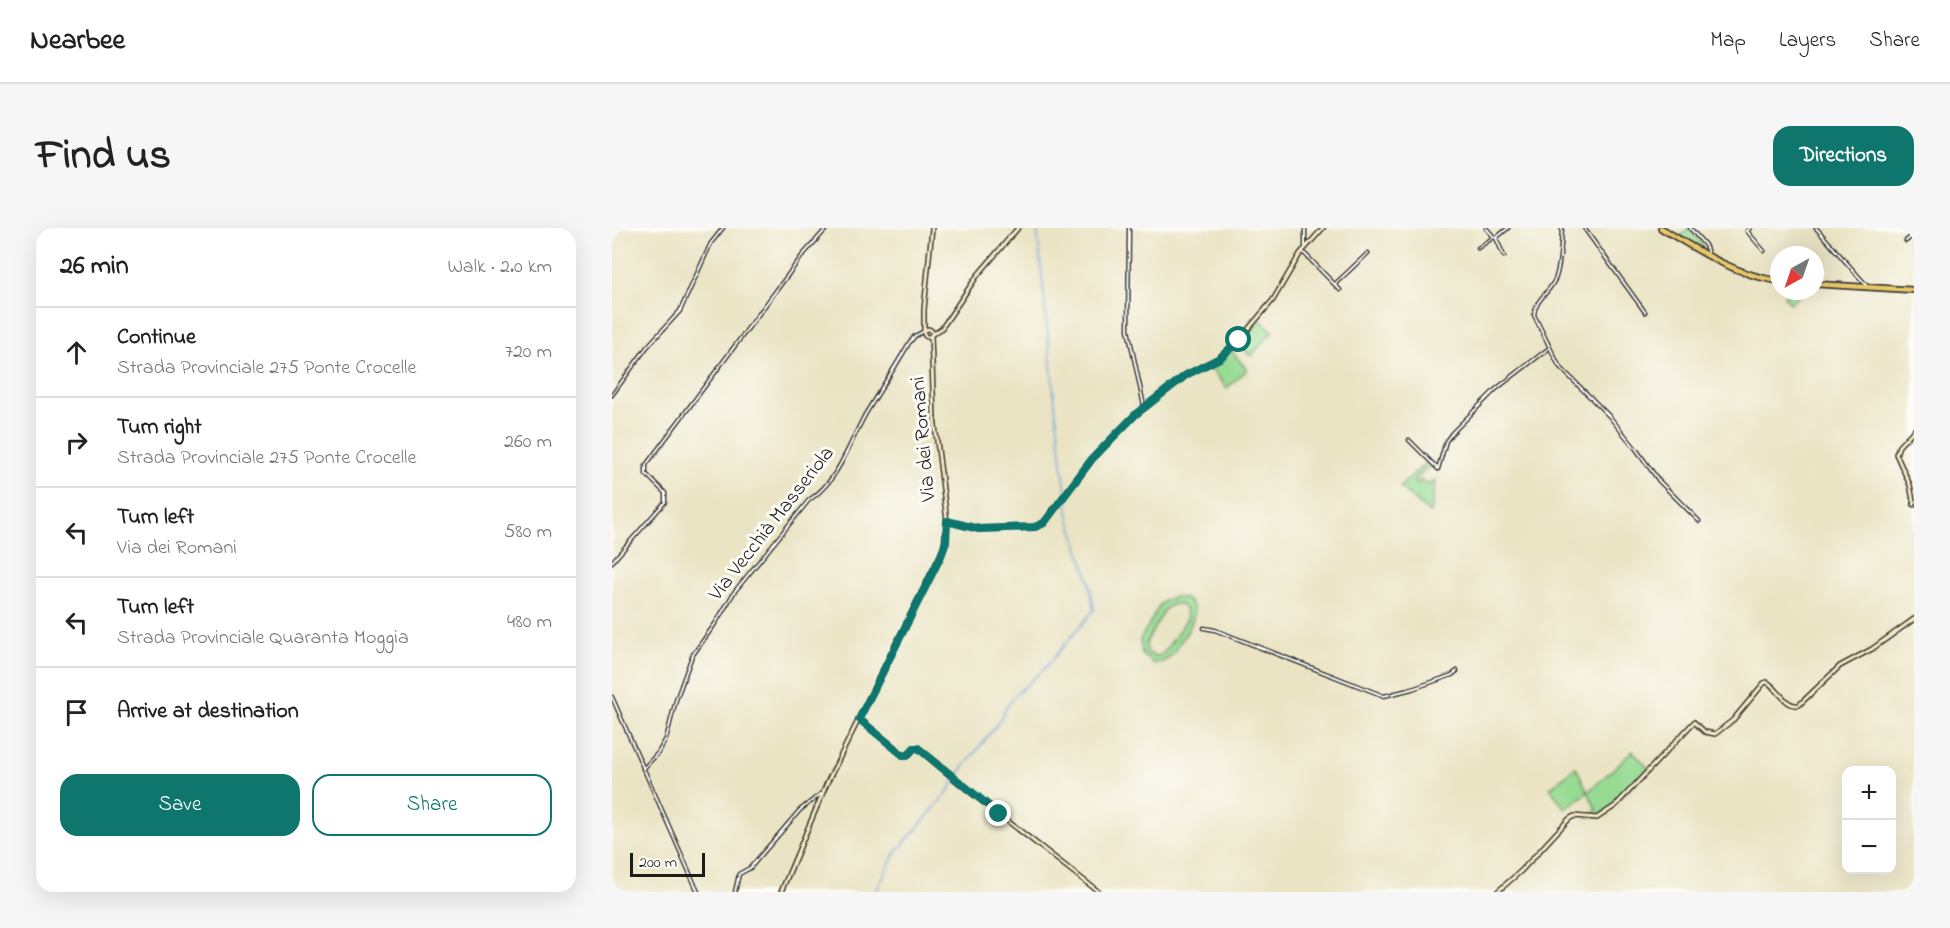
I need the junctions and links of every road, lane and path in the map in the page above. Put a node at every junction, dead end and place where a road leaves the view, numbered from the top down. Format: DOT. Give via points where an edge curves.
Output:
graph roads {
  1 [pos="723,228"];
  2 [pos="827,228"];
  3 [pos="932,228"];
  4 [pos="1018,228"];
  5 [pos="1129,228"];
  6 [pos="1305,228"];
  7 [pos="1323,228"];
  8 [pos="1486,228"];
  9 [pos="1508,228"];
  10 [pos="1562,228"];
  11 [pos="1584,228"];
  12 [pos="1661,228"];
  13 [pos="1690,228"];
  14 [pos="1750,228"];
  15 [pos="1816,228"];
  16 [pos="1907,228"];
  17 [pos="1914,235"];
  18 [pos="1495,238"];
  19 [pos="1906,241"];
  20 [pos="1305,247"];
  21 [pos="1478,248"];
  22 [pos="1302,251"];
  23 [pos="1764,251"];
  24 [pos="1368,253"];
  25 [pos="1504,256"];
  26 [pos="1708,256"];
  27 [pos="1770,280"];
  28 [pos="1335,284"];
  29 [pos="1824,285"];
  30 [pos="1868,288"];
  31 [pos="1340,290"];
  32 [pos="1914,290"];
  33 [pos="1645,312"];
  34 [pos="929,331"];
  35 [pos="920,334"];
  36 [pos="926,336"];
  37 [pos="931,342"];
  38 [pos="1549,348"];
  39 [pos="612,395"];
  40 [pos="1144,406"];
  41 [pos="1914,430"];
  42 [pos="1409,440"];
  43 [pos="1913,502"];
  44 [pos="947,521"];
  45 [pos="1699,521"];
  46 [pos="612,562"];
  47 [pos="1914,619"];
  48 [pos="1204,628"];
  49 [pos="1457,671"];
  50 [pos="612,697"];
  51 [pos="859,719"];
  52 [pos="644,769"];
  53 [pos="823,792"];
  54 [pos="698,892"];
  55 [pos="735,892"];
  56 [pos="781,892"];
  57 [pos="1099,892"];
  58 [pos="1497,892"];
  1 -- 39 [label="street" via="711,243 680,311"];
  2 -- 46 [label="street" via="646,465 646,474 665,493 664,502"];
  3 -- 34 [label="main road" via="924,324"];
  4 -- 34 [label="main road" via="985,265 946,322 935,332"];
  5 -- 40 [label="street" via="1128,330"];
  6 -- 20 [label="street"];
  7 -- 20 [label="main road"];
  8 -- 18 [label="street"];
  9 -- 18 [label="street"];
  10 -- 38 [label="street" via="1556,279 1534,311"];
  11 -- 33 [label="street"];
  12 -- 26 [label="main road"];
  13 -- 26 [label="street" via="1705,245"];
  14 -- 23 [label="street" via="1747,231"];
  15 -- 30 [label="street"];
  16 -- 17 [label="street"];
  17 -- 19 [label="street"];
  18 -- 21 [label="street"];
  18 -- 25 [label="street"];
  20 -- 22 [label="main road"];
  22 -- 28 [label="street"];
  22 -- 40 [label="main road" via="1264,311 1226,352"];
  24 -- 28 [label="street"];
  26 -- 27 [label="main road" via="1734,270"];
  28 -- 31 [label="street"];
  29 -- 30 [label="main road"];
  30 -- 32 [label="main road"];
  34 -- 35 [label="street, Via Vecchià Masseriola"];
  34 -- 36 [label="main road"];
  34 -- 37 [label="main road, Via dei Romani"];
  35 -- 36 [label="street"];
  35 -- 52 [label="street, Via Vecchià Masseriola" via="912,338 834,475 764,554 692,656 666,739"];
  36 -- 37 [label="main road"];
  37 -- 44 [label="main road, Via dei Romani" via="934,417"];
  38 -- 42 [label="street" via="1496,389 1452,432 1438,469"];
  38 -- 45 [label="street" via="1559,366 1609,416 1659,481"];
  40 -- 44 [label="main road" via="1092,459 1049,519 1035,527 979,529"];
  41 -- 43 [label="main road" via="1896,454"];
  44 -- 51 [label="main road, Via dei Romani" via="941,556"];
  47 -- 58 [label="main road" via="1840,666 1799,705 1790,704 1767,682 1715,734 1705,732 1694,722 1615,806 1597,818 1572,817"];
  48 -- 49 [label="street" via="1384,696"];
  50 -- 52 [label="street"];
  51 -- 53 [label="main road, Via dei Romani"];
  51 -- 57 [label="main road" via="900,754 907,756 917,748"];
  52 -- 54 [label="street"];
  53 -- 55 [label="street" via="800,810 748,870 739,874"];
  53 -- 56 [label="main road, Via dei Romani"];
}
